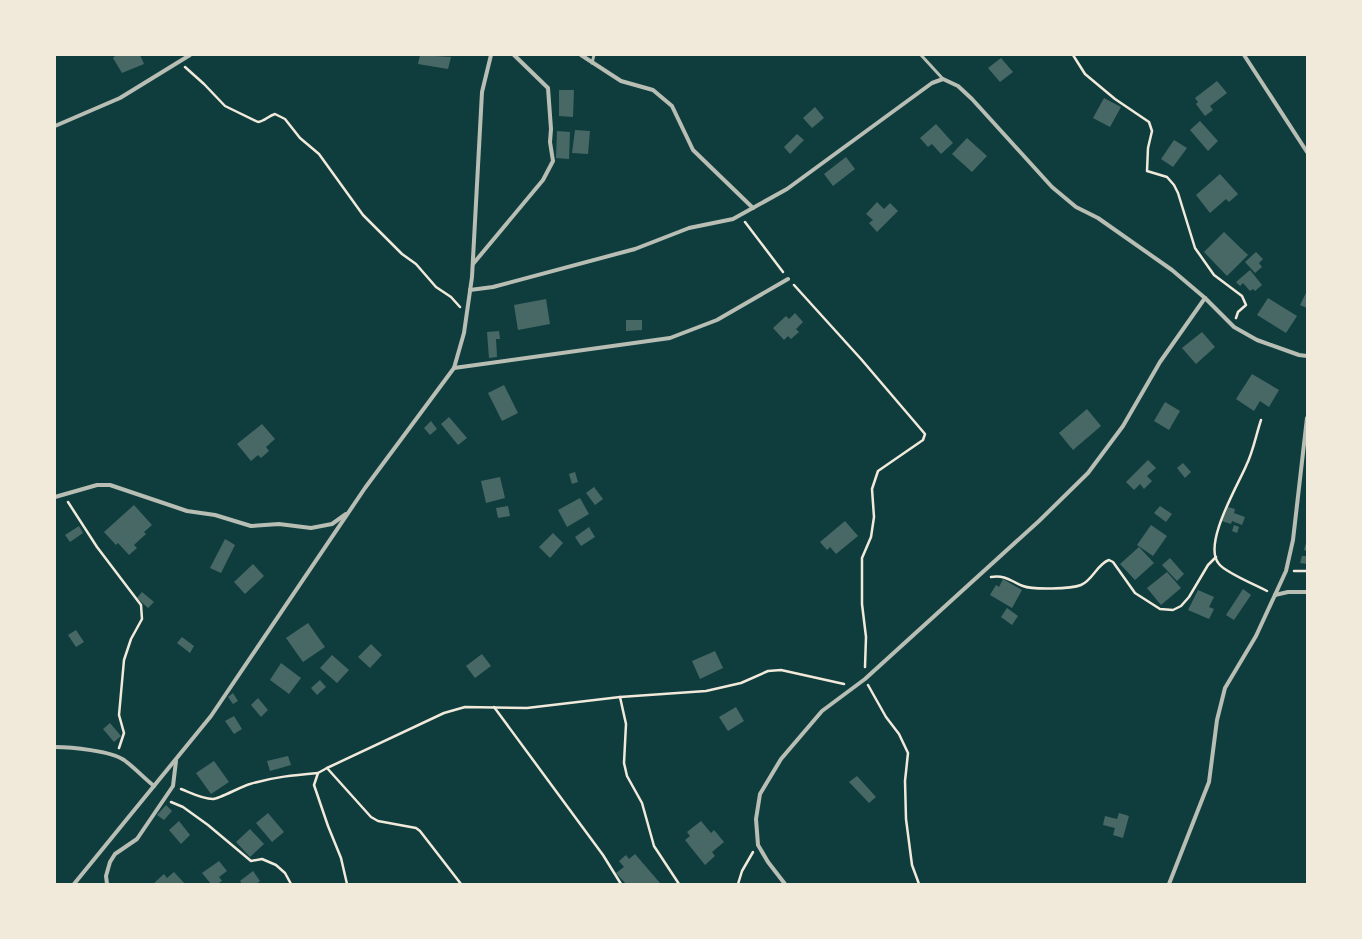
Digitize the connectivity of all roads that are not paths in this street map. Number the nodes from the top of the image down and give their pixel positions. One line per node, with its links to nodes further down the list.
1 (190, 55): 10 (street)
2 (491, 55): 13 (street)
3 (514, 55): 13 (street)
4 (581, 55): 8 (street)
5 (594, 55): 8 (lane)
6 (921, 55): 9 (lane)
7 (1244, 55): 11 (street)
8 (592, 63): 12 (street)
9 (943, 79): 12 (street); 16 (street)
10 (55, 126)
11 (1307, 152)
12 (752, 208): 15 (street)
13 (473, 264): 15 (street)
14 (788, 279): 18 (street)
15 (470, 290): 18 (street)
16 (1205, 298): 17 (street); 29 (street)
17 (1307, 356)
18 (454, 368): 21 (street)
19 (1307, 418): 23 (street)
20 (55, 498): 21 (street)
21 (350, 511): 25 (street)
22 (1307, 592): 23 (street)
23 (1275, 594): 30 (street)
24 (55, 747): 26 (street)
25 (176, 760): 26 (street); 28 (street)
26 (154, 786): 27 (street)
27 (74, 884)
28 (107, 884)
29 (785, 884)
30 (1169, 884)

